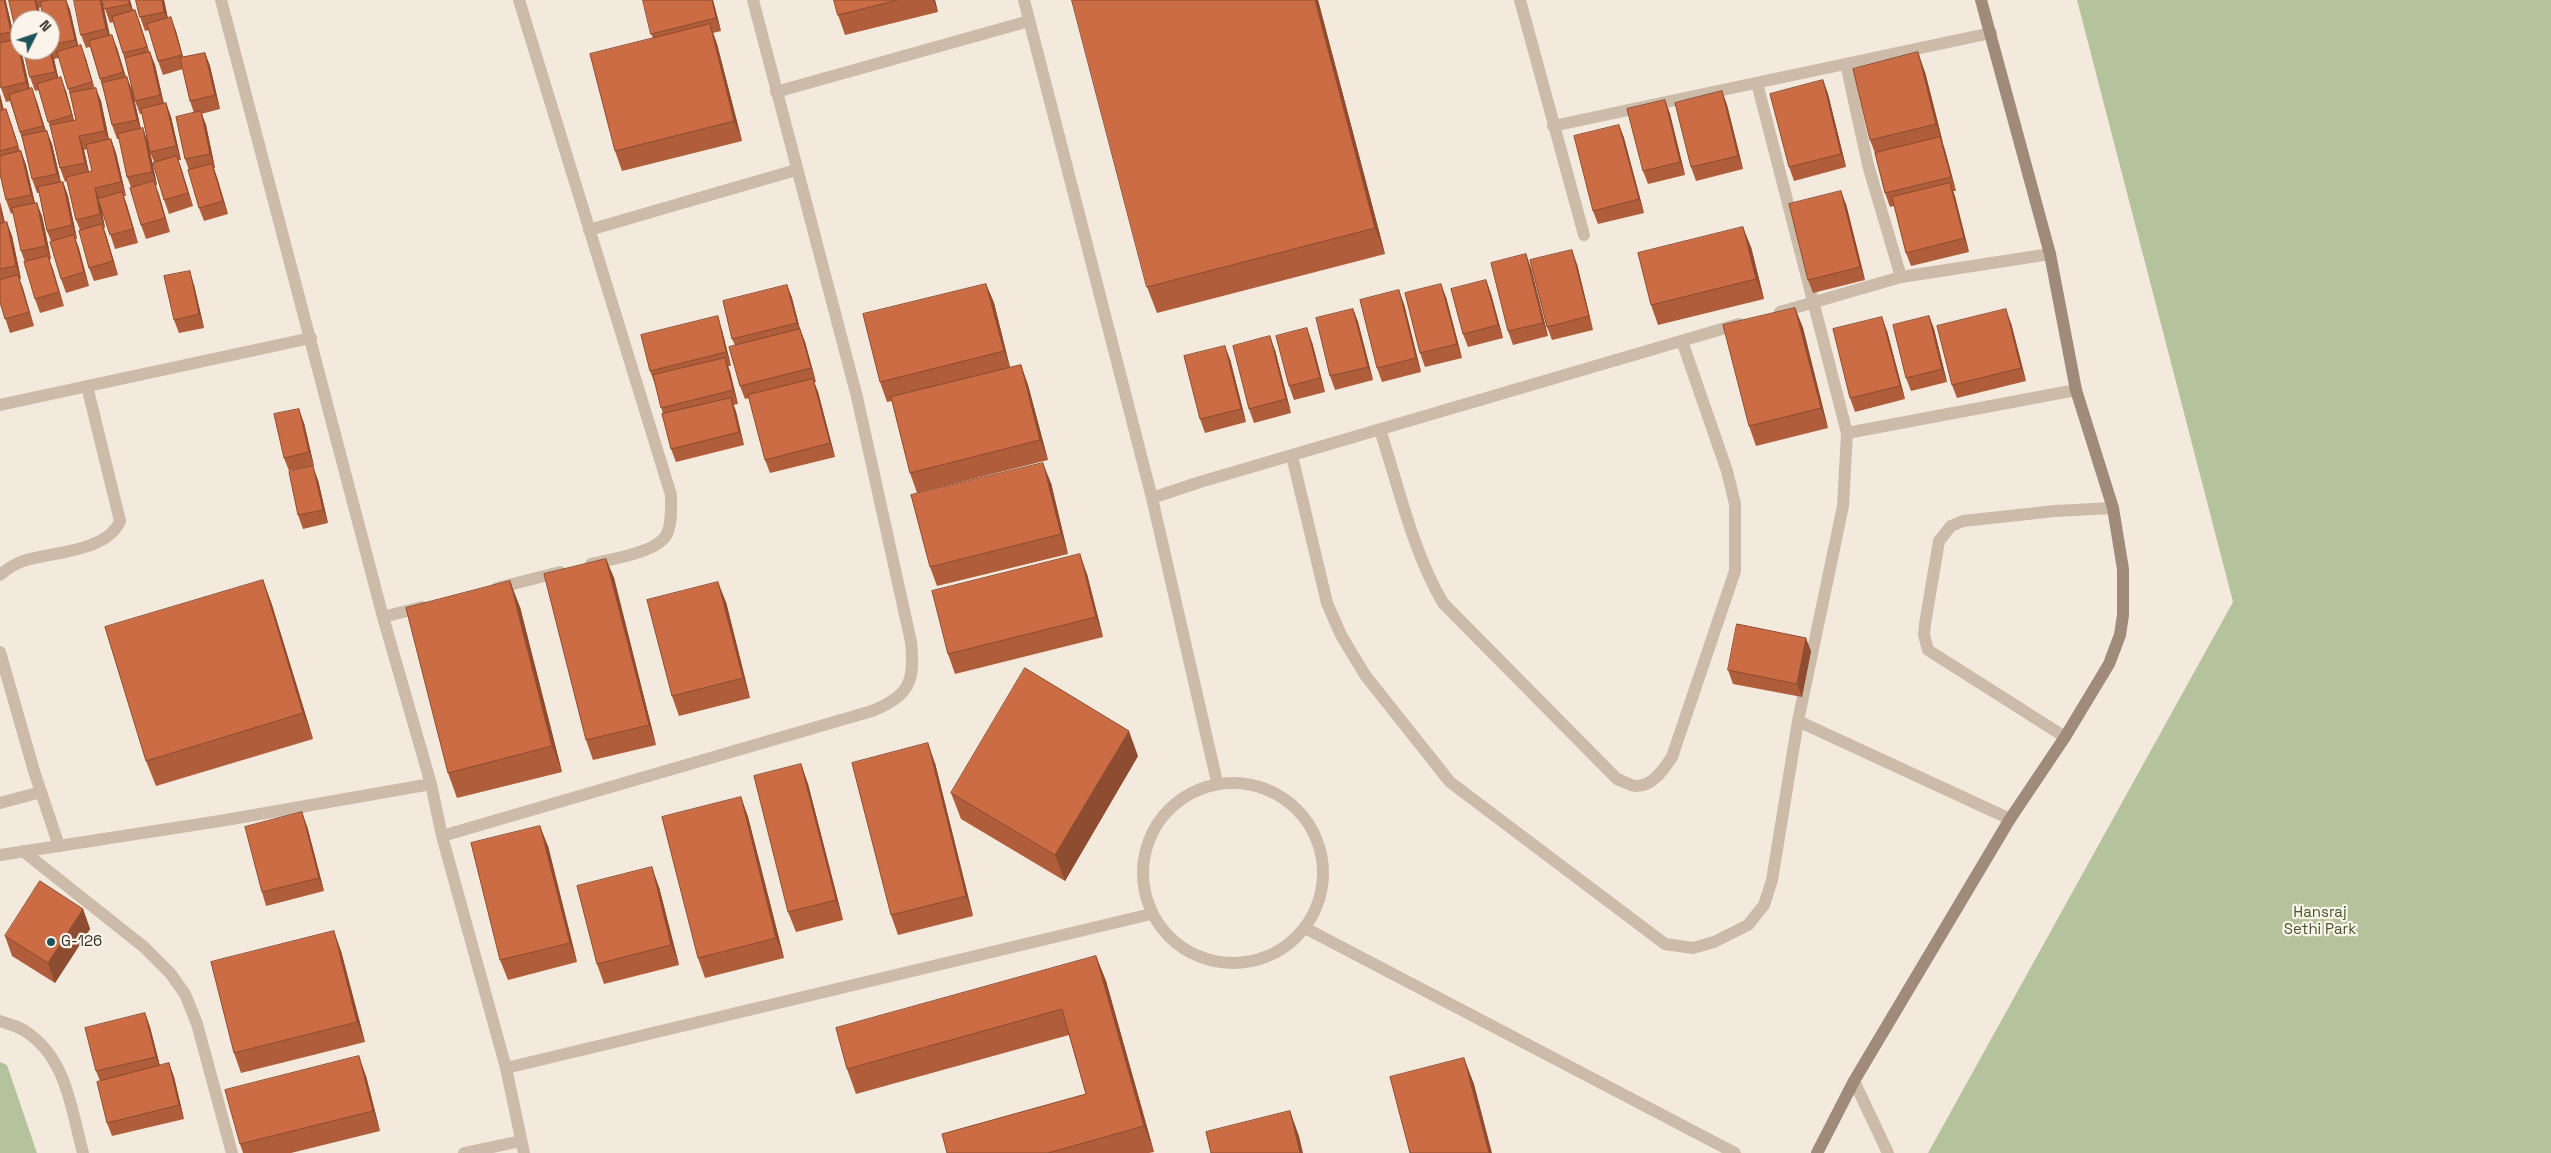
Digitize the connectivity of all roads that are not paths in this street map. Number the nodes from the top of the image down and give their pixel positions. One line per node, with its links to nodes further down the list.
1 (221, 0): 19 (street)
2 (519, 0): 14 (street)
3 (752, 0): 11 (street)
4 (1024, 0): 7 (street)
5 (1520, 0): 12 (street)
6 (1981, 0): 8 (street)
7 (1029, 21): 11 (street); 27 (street)
8 (1991, 33): 9 (street); 16 (street)
9 (1846, 64): 10 (street); 17 (street)
10 (1758, 82): 12 (street); 18 (street)
11 (776, 92): 13 (street)
12 (1553, 126): 15 (street)
13 (796, 170): 14 (street); 41 (street)
14 (589, 230): 30 (street)
15 (1584, 235)
16 (2050, 254): 17 (street); 22 (street)
17 (1900, 277): 18 (street)
18 (1813, 303): 20 (street); 25 (street)
19 (311, 338): 21 (street); 32 (street)
20 (1682, 341): 24 (street); 24 (street)
21 (87, 386): 23 (street); 29 (street)
22 (2076, 390): 25 (street); 28 (street)
23 (0, 405)
24 (1380, 430): 26 (street)
25 (1847, 433): 34 (street)
26 (1292, 456): 27 (street); 34 (street)
27 (1152, 498): 36 (street)
28 (2113, 508): 35 (street); 35 (street)
29 (0, 575)
30 (486, 590)
31 (439, 602): 32 (street)
32 (383, 617): 37 (street)
33 (0, 652): 38 (street)
34 (1798, 721): 40 (street)
35 (2065, 737): 40 (street)
36 (1217, 782): 45 (street); 46 (street)
37 (431, 784): 41 (street); 42 (street)
38 (41, 792): 39 (street); 42 (street)
39 (0, 803)
40 (2010, 820): 49 (street)
41 (442, 836): 48 (street)
42 (59, 846): 43 (street)
43 (23, 851): 44 (street); 52 (street)
44 (0, 855)
45 (1151, 914): 46 (street); 48 (street)
46 (1305, 928): 54 (street)
47 (0, 1021): 51 (street)
48 (506, 1068): 50 (street)
49 (1854, 1081): 55 (street); 56 (street)
50 (522, 1147): 53 (street)
51 (83, 1153)
52 (232, 1153)
53 (464, 1153)
54 (1734, 1153)
55 (1818, 1153)
56 (1888, 1153)

